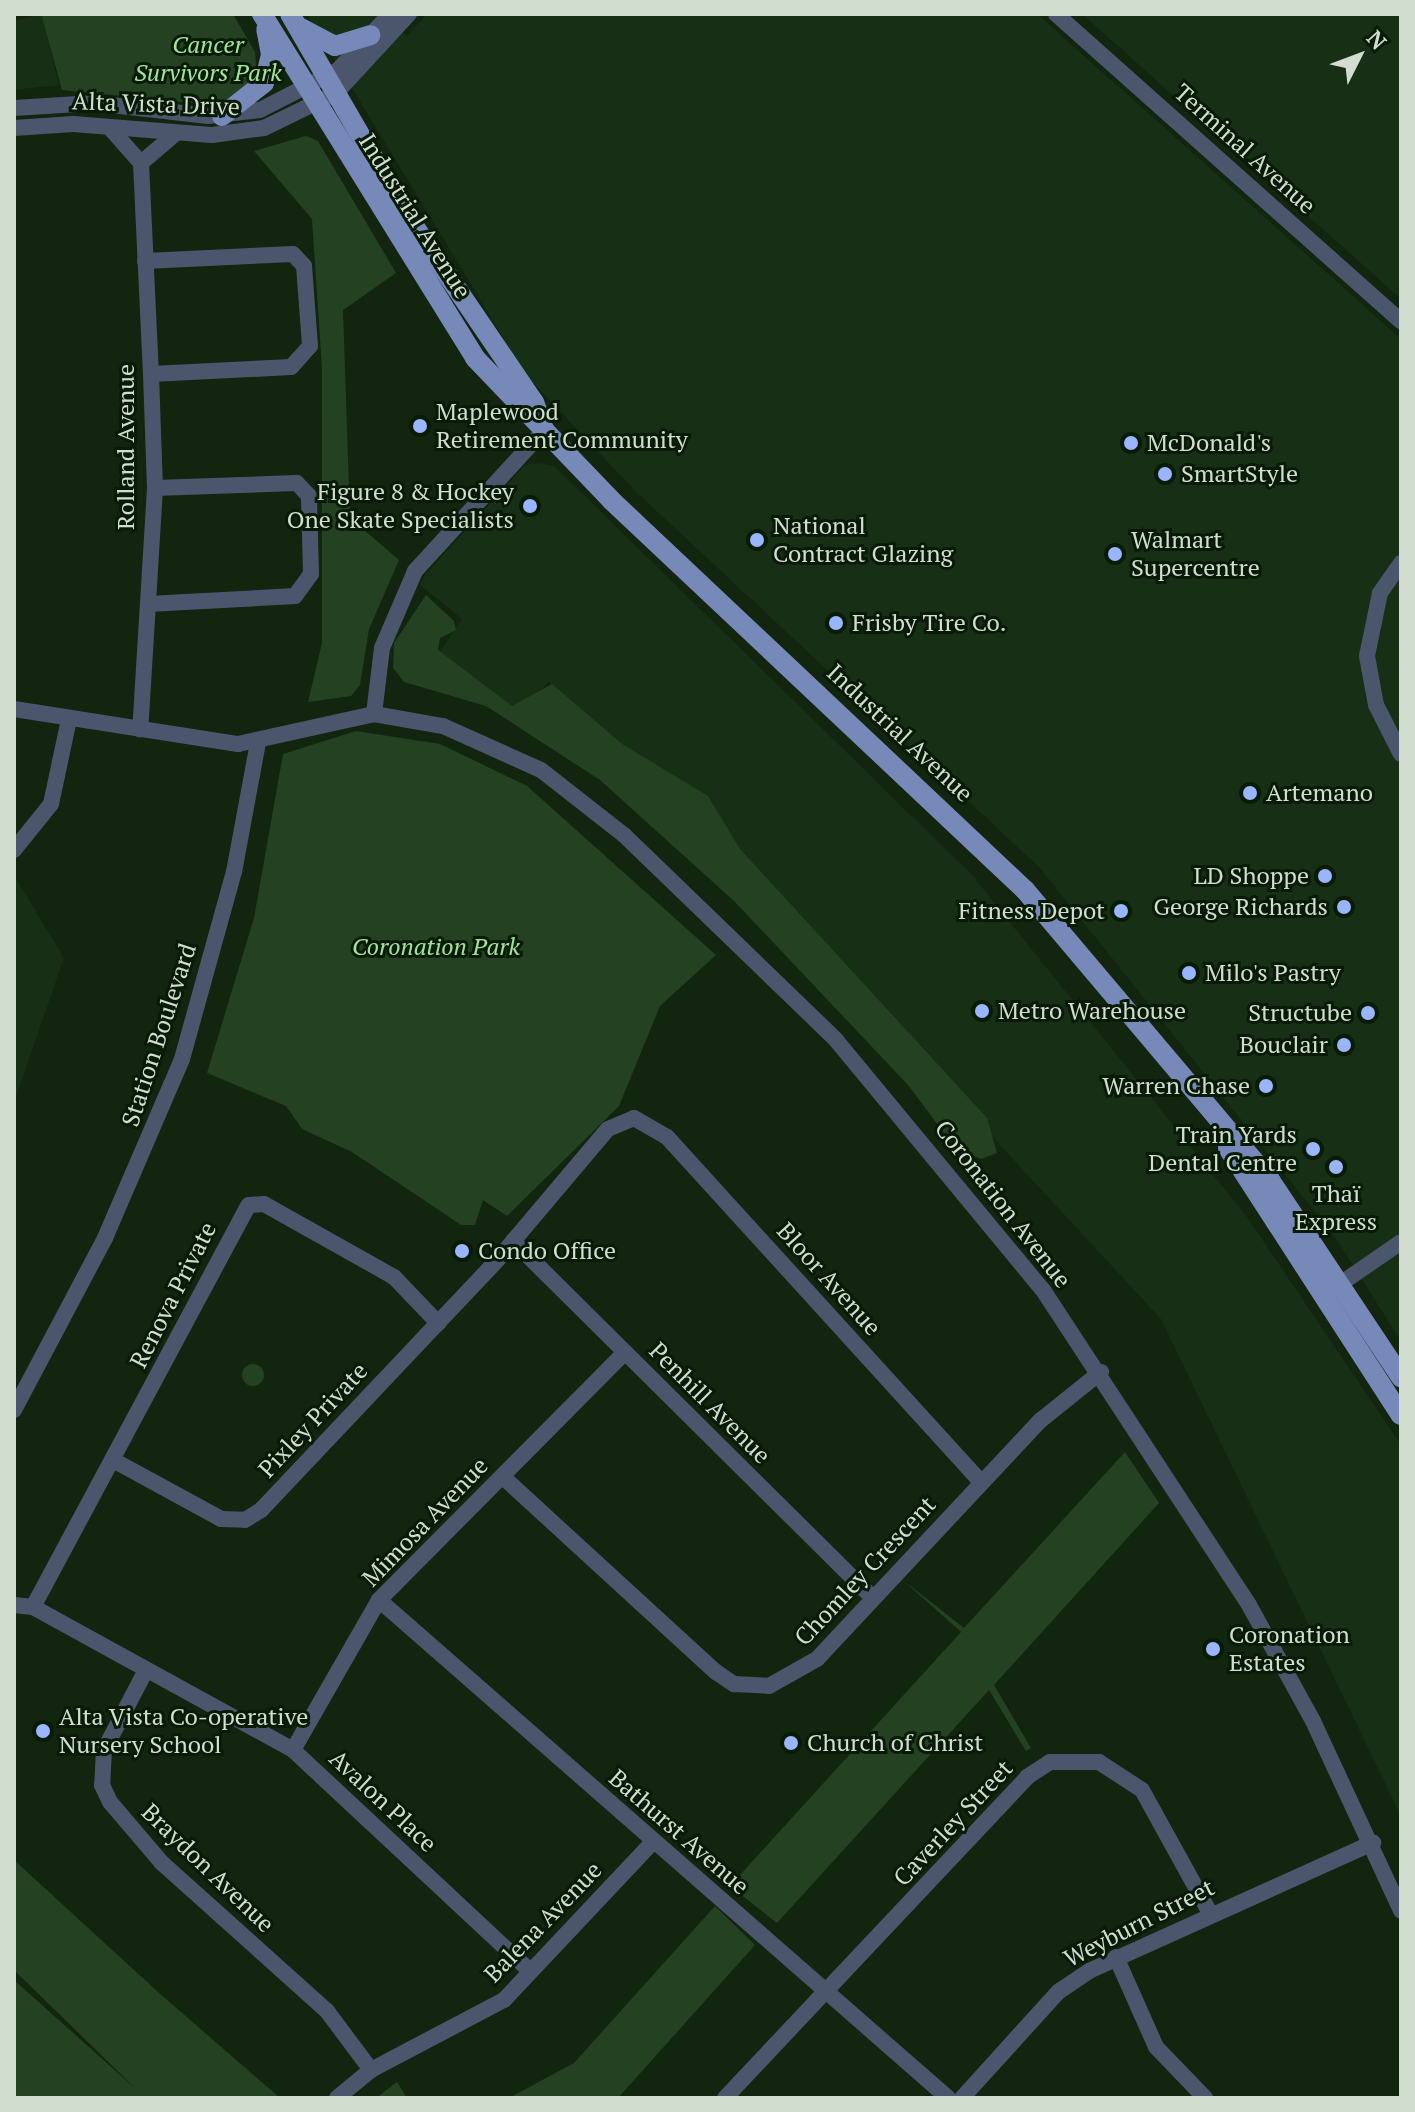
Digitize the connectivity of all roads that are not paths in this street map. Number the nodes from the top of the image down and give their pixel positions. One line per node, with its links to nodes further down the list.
1 (261, 14): 8 (main road, Industrial Avenue); 10 (main road)
2 (390, 14): 6 (street)
3 (409, 14): 7 (street)
4 (1056, 14): 16 (street, Terminal Avenue)
5 (294, 20): 6 (main road); 7 (main road, Industrial Avenue)
6 (370, 35): 7 (street)
7 (332, 86): 8 (street, Alta Vista Drive); 18 (main road, Industrial Avenue)
8 (311, 98): 10 (street, Alta Vista Drive); 13 (street, Alta Vista Drive); 18 (main road, Industrial Avenue)
9 (14, 108): 10 (street, Alta Vista Drive)
10 (222, 116)
11 (14, 128): 12 (street, Alta Vista Drive)
12 (110, 128): 13 (street, Alta Vista Drive); 14 (street)
13 (176, 133): 14 (street)
14 (141, 163): 15 (street, Rolland Avenue)
15 (145, 261): 17 (street, Rolland Avenue); 17 (street)
16 (1401, 321)
17 (151, 374): 19 (street, Rolland Avenue)
18 (544, 430): 23 (street); 29 (main road, Industrial Avenue)
19 (155, 488): 21 (street, Rolland Avenue); 21 (street)
20 (1401, 563): 27 (street)
21 (148, 604): 25 (street, Rolland Avenue)
22 (14, 709): 24 (street)
23 (374, 714): 26 (street); 37 (street, Coronation Avenue)
24 (69, 719): 25 (street); 28 (street)
25 (140, 730): 26 (street)
26 (258, 743): 39 (street, Station Boulevard)
27 (1401, 754)
28 (14, 850)
29 (1196, 1097): 33 (main road, Industrial Avenue); 34 (main road, Industrial Avenue)
30 (634, 1118): 31 (street, Pixley Private); 43 (street, Bloor Avenue)
31 (513, 1241): 35 (street, Pixley Private); 36 (street, Penhill Avenue)
32 (1401, 1242): 33 (street)
33 (1342, 1283): 34 (street); 38 (main road, Industrial Avenue)
34 (1323, 1295): 40 (main road, Industrial Avenue)
35 (438, 1323): 41 (street, Pixley Private); 41 (street, Renova Private)
36 (625, 1352): 42 (street, Mimosa Avenue); 44 (street, Penhill Avenue)
37 (1101, 1372): 43 (street, Chomley Crescent); 51 (street, Coronation Avenue)
38 (1401, 1377)
39 (14, 1410)
40 (1401, 1415)
41 (113, 1460): 47 (street, Renova Private)
42 (503, 1477): 44 (street, Chomley Crescent); 45 (street, Mimosa Avenue)
43 (981, 1482): 44 (street, Chomley Crescent)
44 (873, 1598)
45 (379, 1600): 49 (street, Mimosa Avenue); 50 (street, Bathurst Avenue)
46 (14, 1605): 47 (street, Avalon Place)
47 (33, 1607): 48 (street, Avalon Place)
48 (145, 1672): 49 (street, Avalon Place); 57 (street, Braydon Avenue)
49 (293, 1750): 55 (street, Avalon Place)
50 (653, 1842): 55 (street, Balena Avenue); 56 (street, Bathurst Avenue)
51 (1373, 1843): 52 (street, Coronation Avenue); 53 (street, Weyburn Street)
52 (1401, 1911)
53 (1210, 1913): 54 (street, Weyburn Street); 56 (street, Caverley Street)
54 (1116, 1957): 61 (street, Weyburn Street); 62 (street)
55 (530, 1971): 57 (street, Balena Avenue)
56 (824, 1989): 59 (street, Caverley Street); 60 (street, Bathurst Avenue)
57 (371, 2070): 58 (street, Balena Avenue)
58 (337, 2098)
59 (725, 2098)
60 (948, 2098)
61 (962, 2098)
62 (1205, 2098)

